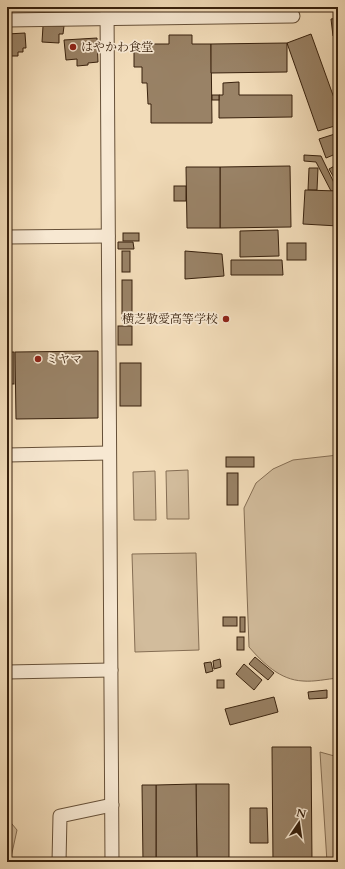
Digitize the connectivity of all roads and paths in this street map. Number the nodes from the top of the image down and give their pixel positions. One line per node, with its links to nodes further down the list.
1 (110, 13): 2 (street); 3 (street); 4 (street)
2 (293, 16)
3 (7, 20)
4 (108, 236): 5 (street); 6 (street)
5 (7, 237)
6 (110, 453): 7 (street); 8 (street)
7 (7, 455)
8 (111, 670): 9 (street); 10 (street)
9 (7, 672)
10 (112, 805): 11 (street); 12 (street)
11 (60, 862)
12 (112, 862)

